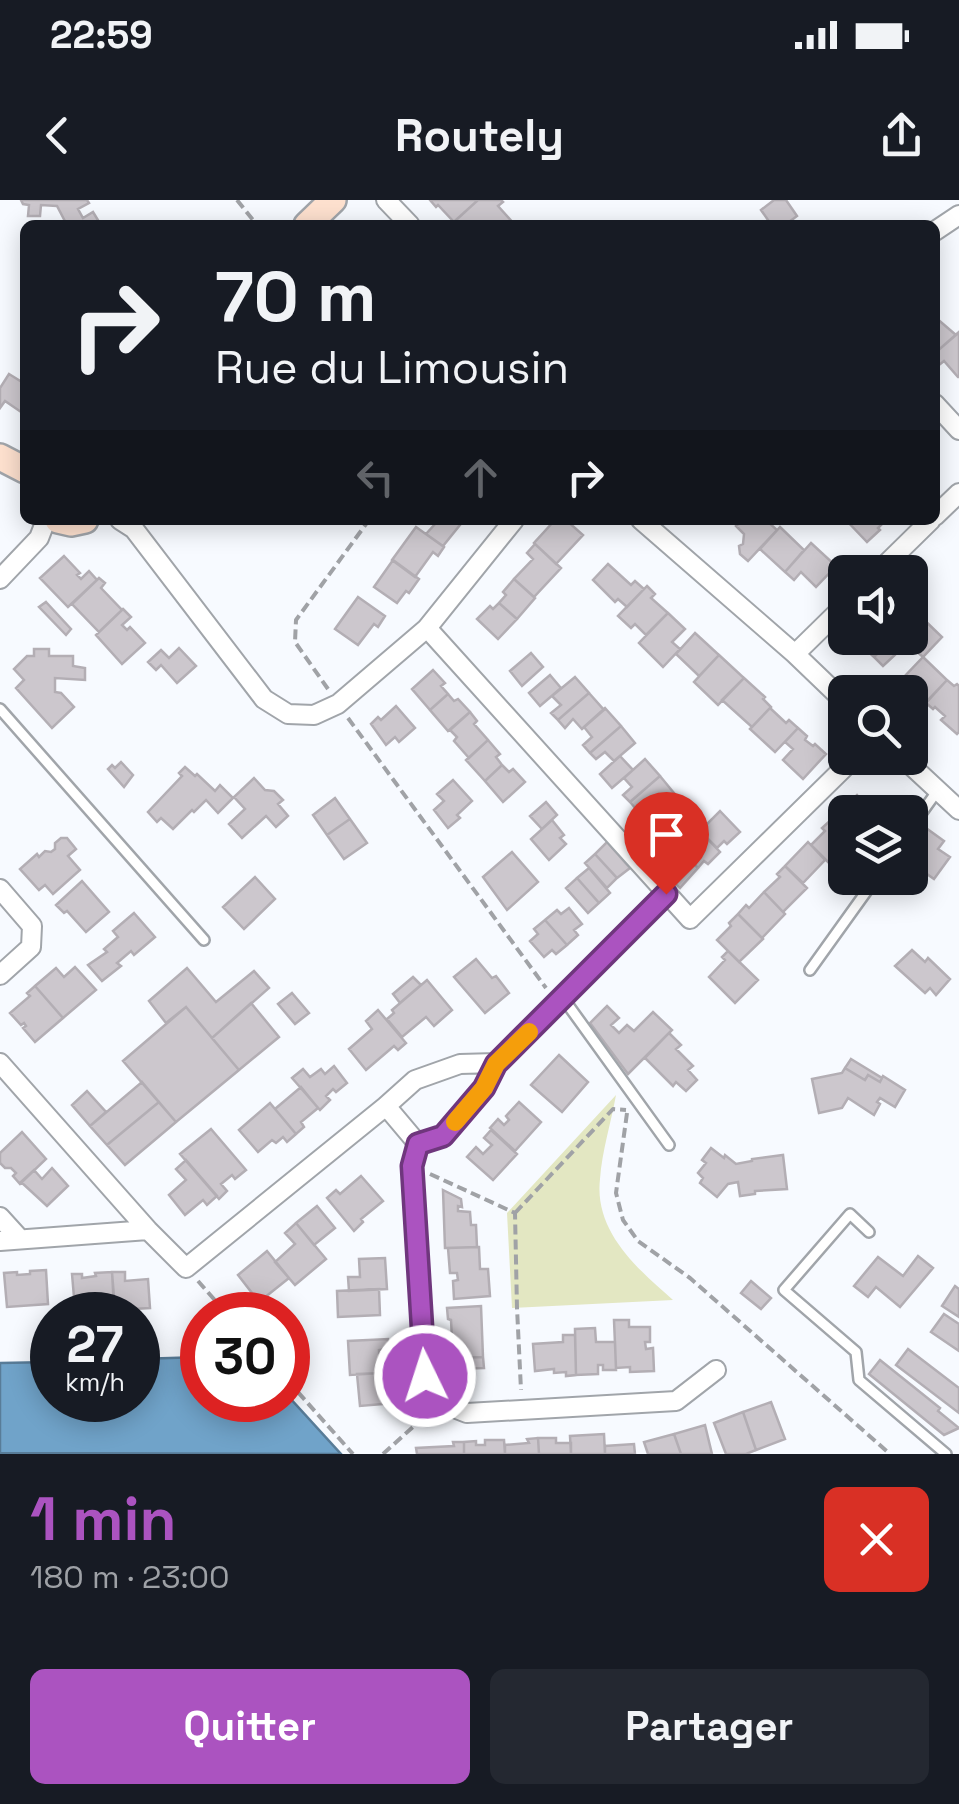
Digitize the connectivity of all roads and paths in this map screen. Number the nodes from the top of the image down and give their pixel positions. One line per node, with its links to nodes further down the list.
1 (237, 200): 4 (path)
2 (332, 200): 5 (street)
3 (386, 200): 6 (street)
4 (253, 220)
5 (312, 220)
6 (405, 220)
7 (940, 409): 8 (street)
8 (959, 430)
9 (959, 493): 10 (street)
10 (940, 511)
11 (44, 525): 17 (street)
12 (127, 525): 19 (street)
13 (510, 525): 19 (street)
14 (646, 525): 20 (street)
15 (926, 525): 16 (street)
16 (895, 555)
17 (0, 578)
18 (828, 621): 20 (street)
19 (427, 628): 29 (street)
20 (795, 654): 21 (street)
21 (828, 686)
22 (0, 709): 31 (lane)
23 (837, 775): 29 (street)
24 (922, 775): 25 (street)
25 (938, 790): 26 (lane); 27 (street)
26 (928, 804)
27 (959, 810)
28 (0, 889): 33 (street)
29 (666, 894): 34 (street)
30 (864, 895): 32 (lane)
31 (204, 940)
32 (810, 970)
33 (0, 975)
34 (563, 998): 36 (street); 40 (lane)
35 (0, 1063): 44 (street)
36 (496, 1064): 37 (street); 39 (street)
37 (386, 1106): 39 (street); 48 (street)
38 (627, 1110): 42 (path)
39 (418, 1144): 41 (street)
40 (669, 1145)
41 (412, 1166): 42 (path); 51 (street)
42 (516, 1214): 53 (path)
43 (0, 1217): 46 (street)
44 (148, 1230): 46 (street); 48 (street)
45 (869, 1232): 56 (lane)
46 (20, 1239): 47 (street)
47 (0, 1240)
48 (186, 1268): 49 (path)
49 (207, 1292)
50 (716, 1370): 53 (street)
51 (439, 1402): 53 (street); 55 (path)
52 (310, 1406): 54 (path)
53 (522, 1410)
54 (353, 1454)
55 (382, 1454)
56 (946, 1454)

